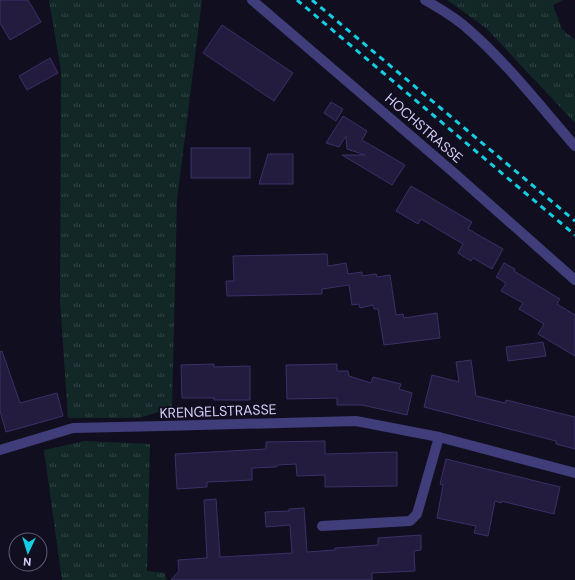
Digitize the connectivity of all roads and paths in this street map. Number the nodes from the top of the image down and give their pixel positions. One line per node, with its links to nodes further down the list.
1 (252, 0): 4 (street, HOCHSTRASSE)
2 (425, 0): 3 (street)
3 (575, 146)
4 (575, 280)
5 (439, 437): 6 (street, KRENGELSTRASSE); 7 (street, KRENGELSTRASSE); 8 (street)
6 (0, 450)
7 (575, 473)
8 (322, 526)

